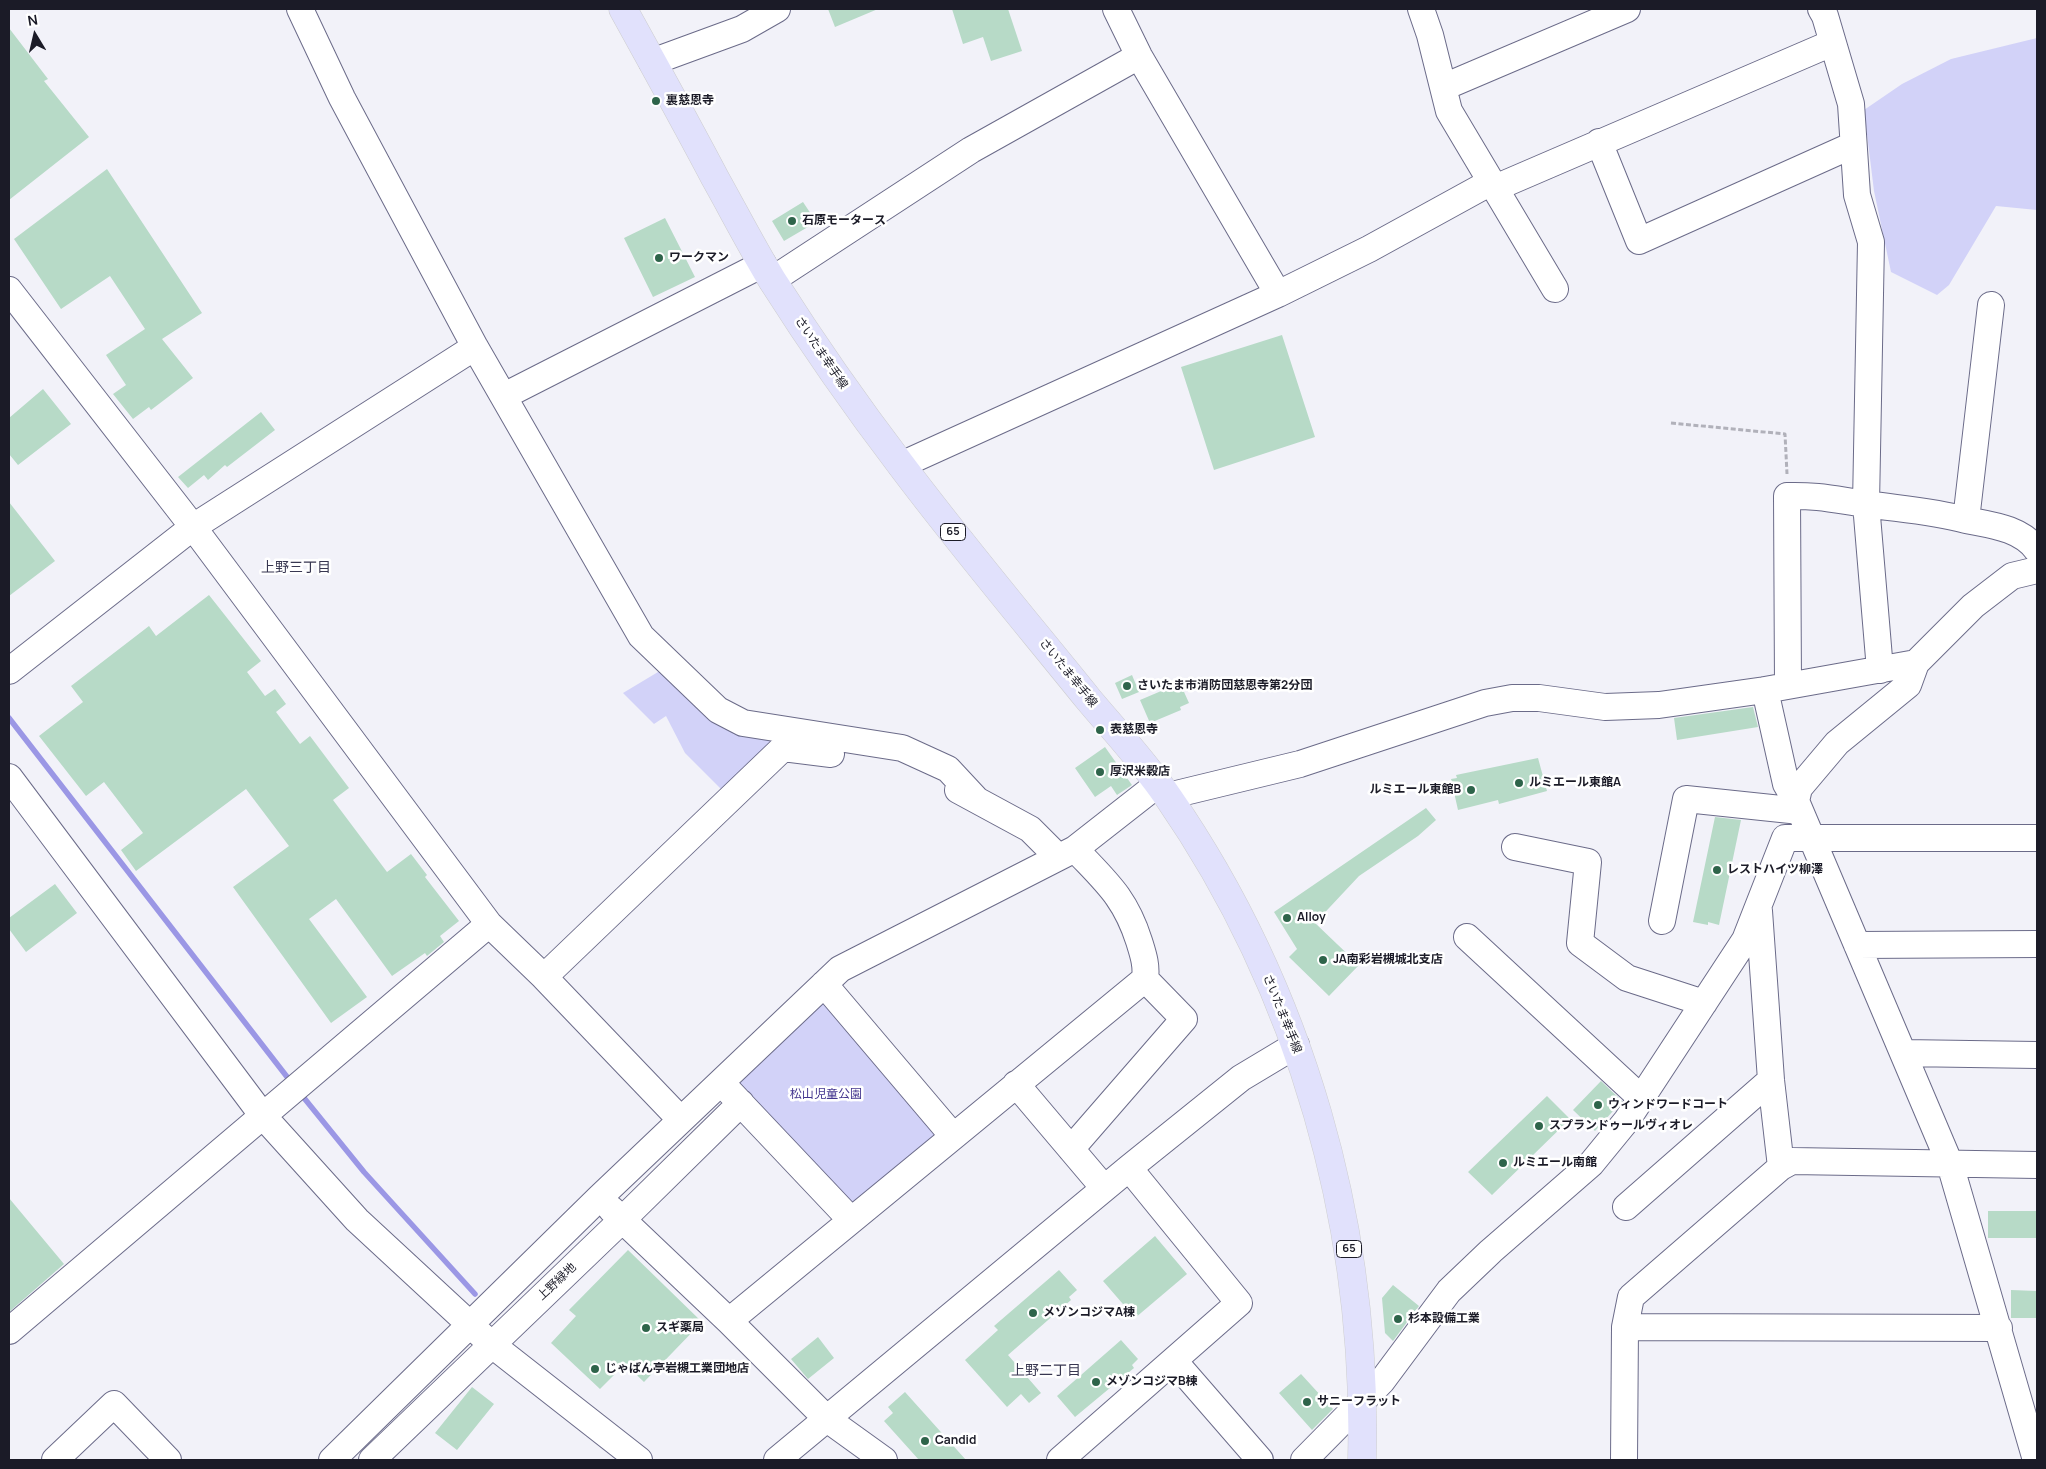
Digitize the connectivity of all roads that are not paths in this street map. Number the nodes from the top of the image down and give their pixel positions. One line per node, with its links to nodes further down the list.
1 (300, 9): 20 (street)
2 (623, 9): 10 (main road, さいたま幸手線 / 65)
3 (777, 9): 10 (street)
4 (1116, 9): 9 (street)
5 (1421, 9): 11 (street)
6 (1627, 9): 11 (street)
7 (1820, 9): 8 (street)
8 (1832, 43): 12 (street); 13 (street)
9 (1139, 56): 15 (street); 18 (street)
10 (652, 62): 15 (main road, さいたま幸手線 / 65)
11 (1444, 88): 14 (street)
12 (1599, 142): 13 (street); 14 (street)
13 (1854, 145): 23 (street)
14 (1493, 185): 16 (street); 18 (street)
15 (767, 272): 21 (street); 22 (main road, さいたま幸手線 / 65)
16 (1555, 289)
17 (9, 290): 25 (street)
18 (1278, 294): 22 (street)
19 (1991, 305): 24 (street)
20 (475, 347): 21 (street); 25 (street)
21 (504, 396): 34 (street)
22 (901, 465): 33 (main road, さいたま幸手線 / 65)
23 (1866, 504): 24 (street); 29 (street); 31 (street)
24 (1966, 520): 26 (street)
25 (193, 527): 30 (street); 42 (street)
26 (2037, 550)
27 (2037, 570): 28 (street)
28 (1916, 663): 29 (street); 35 (street)
29 (1880, 670): 31 (street)
30 (9, 671)
31 (1776, 688): 33 (street); 35 (street)
32 (9, 777): 58 (street)
33 (1163, 790): 39 (street); 50 (main road, さいたま幸手線 / 65)
34 (975, 798): 39 (street); 46 (street)
35 (1798, 806): 36 (street); 41 (street)
36 (1811, 837): 37 (street); 40 (street); 45 (street)
37 (2037, 838)
38 (1515, 847): 49 (street)
39 (1067, 853): 47 (street); 48 (street)
40 (1758, 909): 49 (street); 53 (street)
41 (1662, 921)
42 (489, 924): 46 (street); 58 (street)
43 (1467, 937): 56 (street)
44 (2037, 944): 45 (street)
45 (1857, 945): 51 (street)
46 (544, 977): 59 (street)
47 (1145, 978): 55 (street); 61 (street)
48 (824, 984): 54 (street); 60 (street)
49 (1704, 1003): 56 (street)
50 (1296, 1045): 65 (street); 78 (main road, さいたま幸手線 / 65)
51 (1903, 1053): 52 (street); 62 (street)
52 (2037, 1055)
53 (1771, 1080): 64 (street); 68 (street)
54 (720, 1082): 57 (street); 59 (street)
55 (1016, 1084): 60 (street); 61 (street)
56 (1641, 1098): 78 (street)
57 (741, 1103): 69 (street, 上野緑地); 70 (street)
58 (263, 1116): 72 (street); 75 (street)
59 (681, 1120): 67 (street)
60 (953, 1136): 70 (street)
61 (1071, 1149): 66 (street)
62 (1950, 1164): 63 (street); 64 (street); 74 (street)
63 (2037, 1164)
64 (1781, 1167): 73 (street)
65 (1129, 1168): 66 (street); 77 (street)
66 (1104, 1188): 79 (street)
67 (599, 1198): 69 (street); 72 (street)
68 (1626, 1207)
69 (622, 1220): 71 (street); 76 (street, 上野緑地)
70 (851, 1220): 71 (street)
71 (728, 1321): 79 (street)
72 (469, 1325): 76 (street); 80 (street)
73 (1625, 1327): 74 (street); 92 (street)
74 (1999, 1328): 93 (street)
75 (9, 1331)
76 (492, 1344): 84 (street, 上野緑地); 85 (street)
77 (1174, 1361): 88 (street); 89 (street)
78 (1363, 1398): 90 (street); 91 (main road, さいたま幸手線 / 65)
79 (827, 1419): 86 (street); 87 (street)
80 (353, 1440): 83 (street); 84 (street)
81 (55, 1460): 82 (street)
82 (168, 1460)
83 (332, 1460)
84 (374, 1460)
85 (639, 1460)
86 (777, 1460)
87 (884, 1460)
88 (1060, 1460)
89 (1260, 1460)
90 (1304, 1460)
91 (1362, 1460)
92 (1624, 1460)
93 (2036, 1460)

